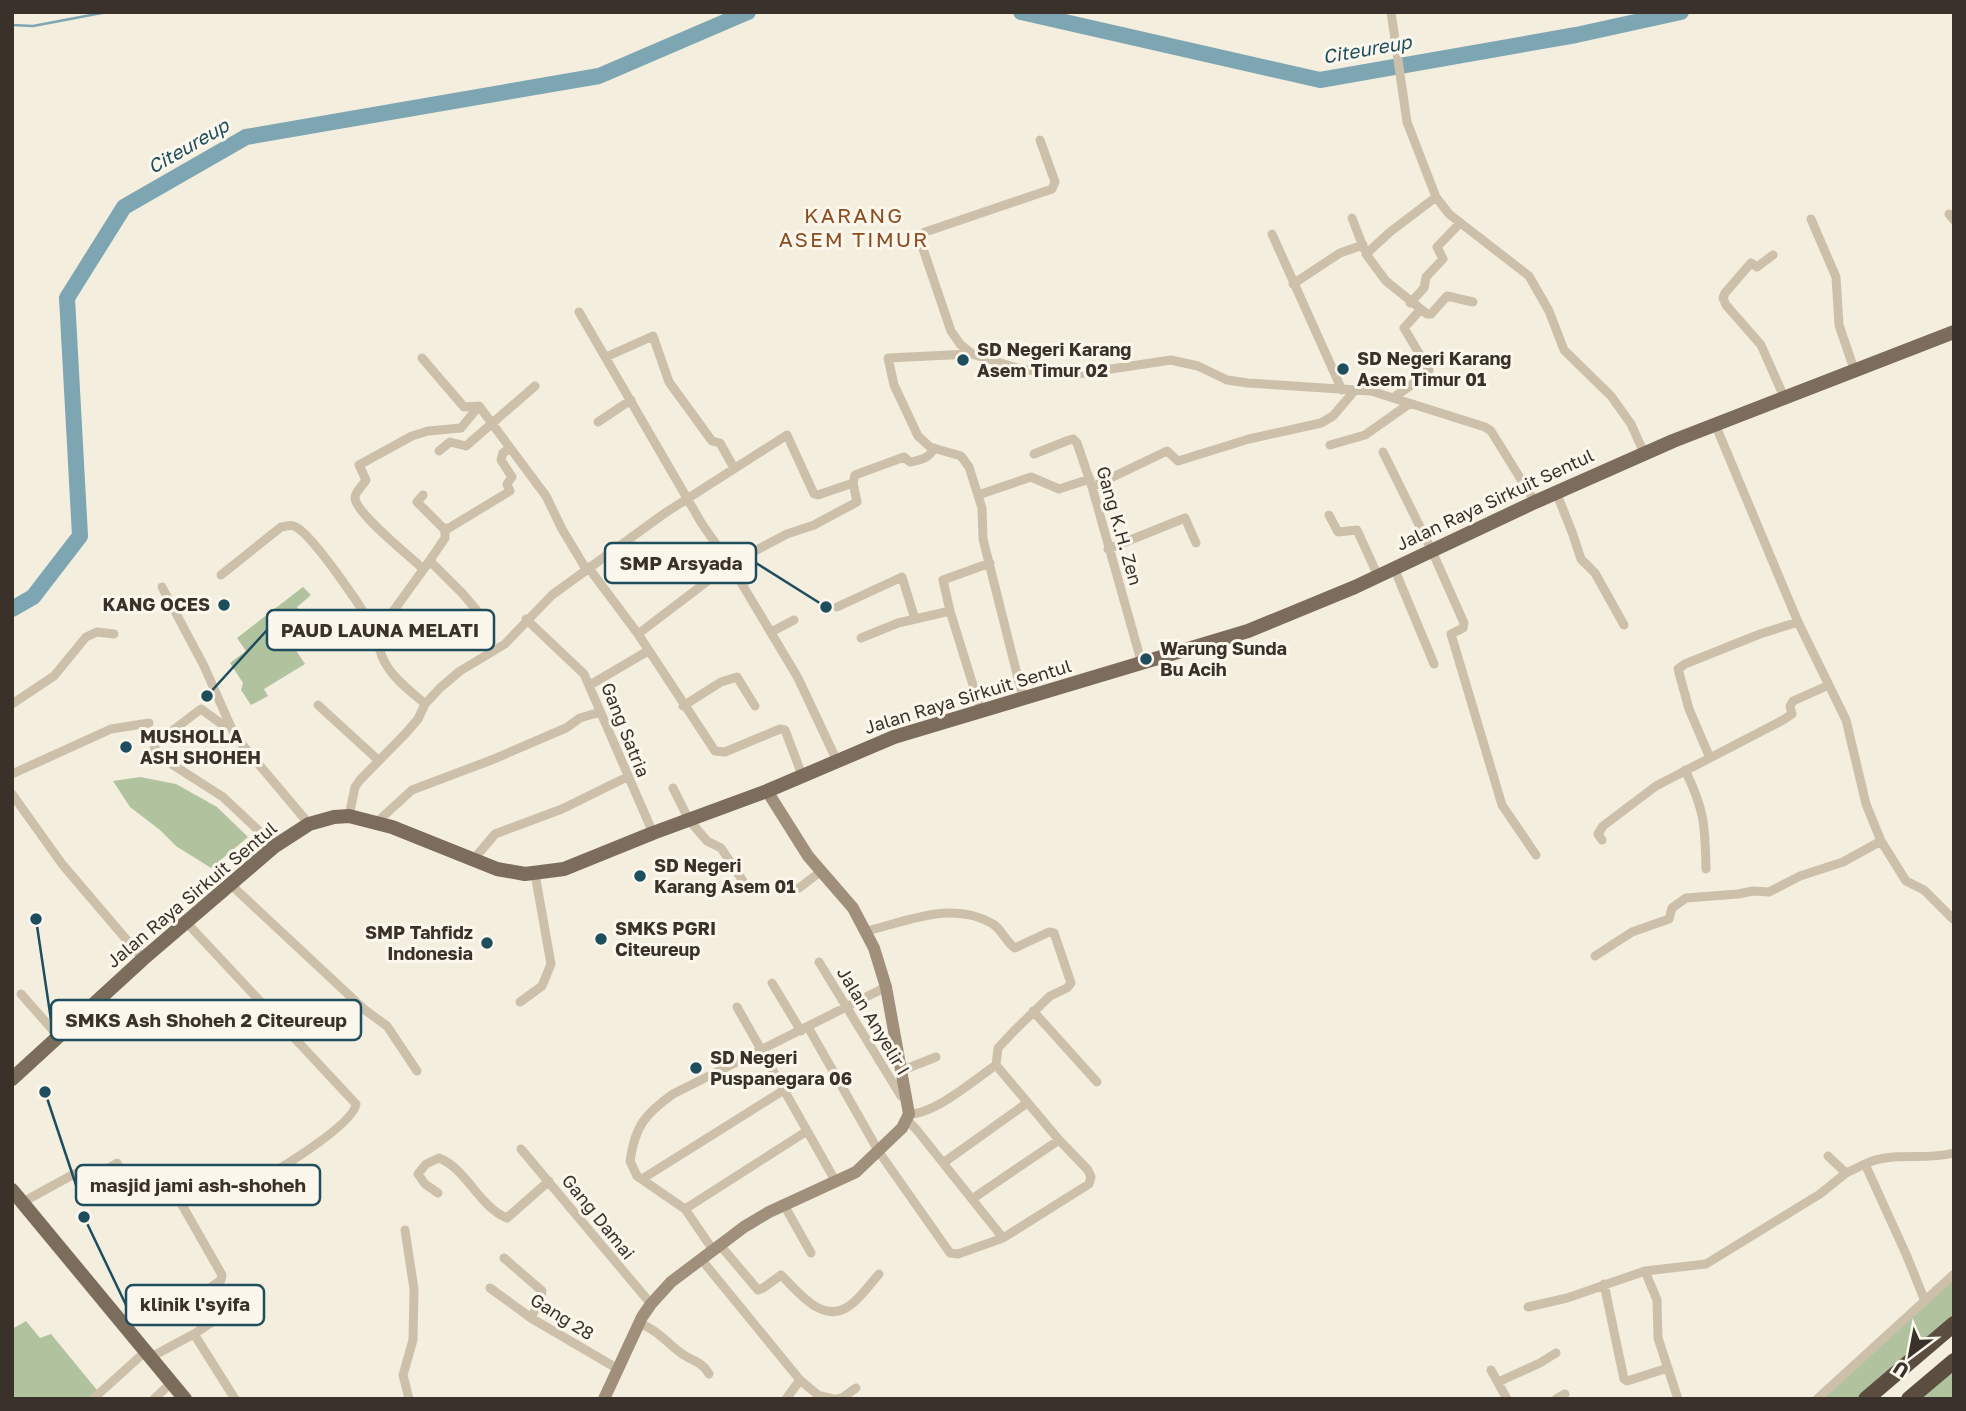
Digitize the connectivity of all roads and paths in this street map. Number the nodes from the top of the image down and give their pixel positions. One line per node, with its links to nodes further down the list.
1 (1391, 12): 3 (street)
2 (1040, 140): 16 (street)
3 (1436, 197): 6 (street); 8 (street)
4 (1352, 218): 8 (street)
5 (1811, 219): 19 (street)
6 (1460, 223): 12 (street); 36 (street)
7 (1272, 234): 10 (street)
8 (1364, 250): 10 (street); 12 (street)
9 (1773, 256): 23 (street)
10 (1293, 284): 21 (street)
11 (1473, 302): 13 (street)
12 (1410, 303): 13 (street)
13 (1420, 310): 24 (street)
14 (579, 312): 17 (street)
15 (1954, 332): 19 (main road, Jalan Raya Sirkuit Sentul)
16 (972, 354): 21 (street); 33 (street)
17 (606, 357): 25 (street); 38 (street)
18 (422, 358): 27 (street)
19 (1854, 369): 23 (main road, Jalan Raya Sirkuit Sentul)
20 (535, 386): 28 (street)
21 (1342, 390): 22 (street)
22 (1355, 390): 24 (street); 40 (street)
23 (1784, 397): 30 (main road, Jalan Raya Sirkuit Sentul)
24 (1393, 398): 26 (street)
25 (631, 400): 29 (street); 44 (street)
26 (1409, 404): 31 (street); 45 (street)
27 (479, 407): 28 (street); 53 (street)
28 (492, 422): 32 (street); 34 (street)
29 (598, 422)
30 (1715, 424): 36 (main road, Jalan Raya Sirkuit Sentul); 64 (street)
31 (1330, 445)
32 (510, 447): 47 (street); 54 (street)
33 (934, 448): 39 (street); 43 (street)
34 (439, 451)
35 (1383, 452): 50 (street)
36 (1644, 453): 41 (main road, Jalan Raya Sirkuit Sentul)
37 (1034, 454): 40 (street, Gang K.H. Zen)
38 (734, 468): 39 (street); 44 (street)
39 (853, 483): 52 (street)
40 (1091, 483): 43 (street); 49 (street, Gang K.H. Zen)
41 (1556, 492): 45 (main road, Jalan Raya Sirkuit Sentul); 66 (street)
42 (423, 495): 47 (street)
43 (978, 495): 51 (street)
44 (688, 499): 52 (street); 54 (street)
45 (1535, 502): 50 (main road, Jalan Raya Sirkuit Sentul)
46 (1329, 515): 57 (street)
47 (445, 529): 53 (street)
48 (1196, 543): 49 (street)
49 (1108, 549): 73 (street, Gang K.H. Zen)
50 (1432, 551): 55 (main road, Jalan Raya Sirkuit Sentul); 105 (street)
51 (990, 563): 60 (street); 77 (street)
52 (730, 564): 67 (street); 70 (street)
53 (426, 566): 65 (street); 69 (street)
54 (587, 568): 61 (street); 70 (street)
55 (1394, 568): 57 (main road, Jalan Raya Sirkuit Sentul); 74 (street)
56 (221, 575): 69 (street)
57 (1378, 576): 73 (main road, Jalan Raya Sirkuit Sentul)
58 (162, 587): 85 (street)
59 (837, 607): 62 (street)
60 (950, 611): 62 (street); 83 (street)
61 (526, 619): 75 (street, Gang Satria); 79 (street)
62 (915, 619): 71 (street)
63 (794, 620): 67 (street)
64 (1798, 622): 76 (street); 87 (street)
65 (489, 625)
66 (1624, 625)
67 (771, 632): 89 (street)
68 (114, 634): 78 (street)
69 (376, 635): 79 (street)
70 (638, 635): 72 (street)
71 (861, 638)
72 (648, 651): 75 (street); 81 (street)
73 (1142, 664): 77 (main road, Jalan Raya Sirkuit Sentul)
74 (1434, 664)
75 (590, 685): 84 (street, Gang Satria)
76 (1829, 685): 87 (street); 103 (street)
77 (1023, 698): 83 (main road, Jalan Raya Sirkuit Sentul)
78 (12, 704)
79 (425, 704): 88 (street)
80 (318, 705): 88 (street)
81 (683, 706): 82 (street); 92 (street)
82 (755, 706)
83 (981, 711): 89 (main road, Jalan Raya Sirkuit Sentul)
84 (600, 712): 93 (street, Gang Satria); 99 (street)
85 (227, 720): 100 (street); 104 (street)
86 (149, 723): 91 (street)
87 (1710, 758): 90 (street)
88 (377, 759): 97 (street)
89 (837, 761): 92 (main road, Jalan Raya Sirkuit Sentul)
90 (1685, 770): 102 (street); 107 (street)
91 (12, 774)
92 (802, 775): 95 (main road, Jalan Raya Sirkuit Sentul)
93 (627, 777): 101 (street, Gang Satria); 106 (street)
94 (673, 788): 98 (street)
95 (767, 791): 98 (main road, Jalan Raya Sirkuit Sentul); 108 (street)
96 (12, 794): 117 (street)
97 (349, 816): 99 (main road, Jalan Raya Sirkuit Sentul); 100 (main road, Jalan Raya Sirkuit Sentul)
98 (689, 820): 101 (main road, Jalan Raya Sirkuit Sentul); 110 (street)
99 (376, 822): 106 (main road, Jalan Raya Sirkuit Sentul)
100 (309, 824): 104 (main road, Jalan Raya Sirkuit Sentul)
101 (653, 833): 109 (main road, Jalan Raya Sirkuit Sentul)
102 (1602, 840)
103 (1881, 841): 113 (street); 116 (street)
104 (275, 846): 111 (main road, Jalan Raya Sirkuit Sentul)
105 (1536, 855)
106 (473, 860): 109 (main road, Jalan Raya Sirkuit Sentul)
107 (1706, 869)
108 (820, 872): 112 (street); 115 (street)
109 (536, 874): 122 (street)
110 (743, 881)
111 (230, 884): 114 (main road, Jalan Raya Sirkuit Sentul); 132 (street)
112 (784, 891)
113 (1953, 919)
114 (186, 922): 117 (main road, Jalan Raya Sirkuit Sentul); 152 (street)
115 (867, 932): 120 (street); 125 (street)
116 (1595, 956)
117 (143, 959): 127 (main road, Jalan Raya Sirkuit Sentul)
118 (819, 962): 124 (street, Jalan Anyelir I)
119 (772, 983): 126 (street)
120 (886, 987): 124 (street); 131 (street)
121 (21, 994): 127 (street)
122 (520, 1002)
123 (737, 1007): 128 (street)
124 (846, 1008): 126 (street); 136 (street, Jalan Anyelir I)
125 (1032, 1011): 130 (street); 134 (street)
126 (804, 1029): 128 (street); 142 (street)
127 (58, 1036): 133 (main road, Jalan Raya Sirkuit Sentul)
128 (761, 1051): 135 (street); 148 (street)
129 (936, 1057): 131 (street)
130 (996, 1065): 137 (street); 138 (street)
131 (903, 1070): 138 (street)
132 (417, 1071)
133 (12, 1079)
134 (1097, 1082)
135 (784, 1090): 139 (street); 148 (street)
136 (901, 1096)
137 (1027, 1103): 140 (street); 145 (street)
138 (908, 1117): 142 (street); 145 (street)
139 (807, 1131): 150 (street); 157 (street)
140 (1059, 1140): 154 (street); 159 (street)
141 (521, 1149): 149 (street, Gang Damai)
142 (879, 1152): 150 (street); 159 (street)
143 (1954, 1153): 146 (street)
144 (1828, 1156): 147 (street)
145 (943, 1163): 154 (street)
146 (1865, 1164): 147 (street); 169 (street)
147 (1846, 1174): 164 (street)
148 (642, 1179): 157 (street)
149 (549, 1181): 153 (street); 170 (street, Gang Damai)
150 (836, 1182): 156 (street)
151 (12, 1190): 155 (main road)
152 (239, 1193)
153 (438, 1193)
154 (972, 1199): 159 (street)
155 (23, 1202): 175 (street); 177 (main road)
156 (784, 1205): 160 (street); 161 (street)
157 (685, 1209): 160 (street)
158 (405, 1230): 191 (street)
159 (1003, 1238)
160 (716, 1247): 163 (street); 165 (street)
161 (811, 1253)
162 (505, 1258): 172 (street)
163 (701, 1259): 170 (street); 183 (street)
164 (1644, 1271): 167 (street); 179 (street)
165 (879, 1274)
166 (1954, 1274): 169 (street)
167 (1604, 1284): 171 (street); 179 (street)
168 (490, 1288): 172 (street, Gang 28)
169 (1925, 1301): 197 (street)
170 (651, 1304): 173 (street)
171 (1528, 1307)
172 (531, 1318): 180 (street, Gang 28)
173 (639, 1323): 180 (street); 182 (street)
174 (1954, 1324): 198 (highway)
175 (194, 1334): 177 (street); 190 (street)
176 (1556, 1353): 185 (street)
177 (148, 1354): 184 (main road); 187 (street)
178 (1954, 1361): 199 (highway)
179 (1668, 1367): 196 (street)
180 (618, 1369): 192 (street)
181 (1491, 1370): 185 (street)
182 (709, 1374)
183 (800, 1380): 193 (street); 194 (street)
184 (172, 1382): 188 (street); 189 (main road)
185 (1498, 1382): 195 (street)
186 (856, 1388): 194 (street)
187 (93, 1399)
188 (154, 1399)
189 (185, 1399)
190 (234, 1399)
191 (409, 1399)
192 (604, 1399)
193 (786, 1399)
194 (835, 1399)
195 (1507, 1399)
196 (1678, 1399)
197 (1817, 1399)
198 (1866, 1399)
199 (1909, 1399)

